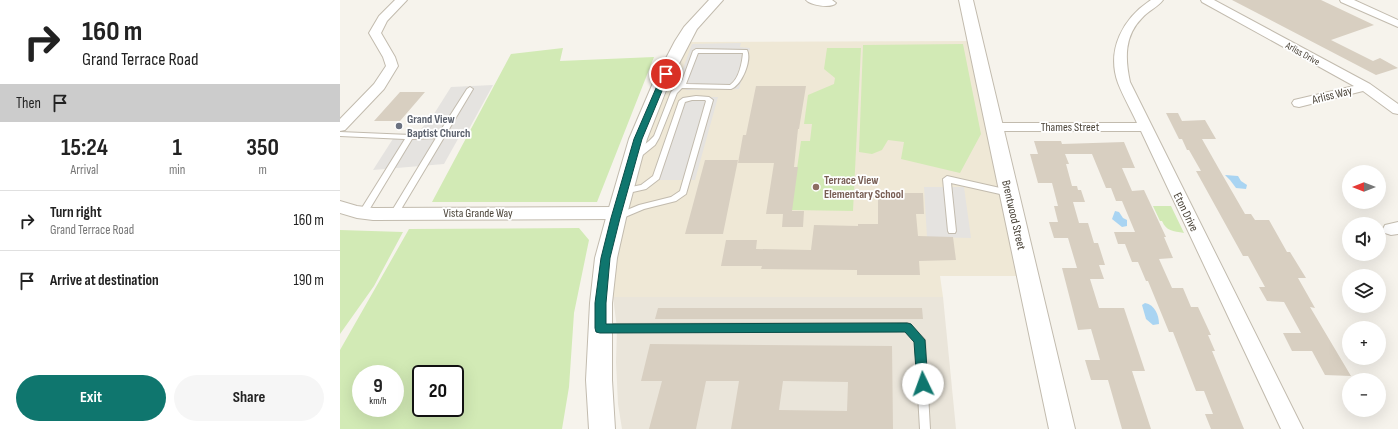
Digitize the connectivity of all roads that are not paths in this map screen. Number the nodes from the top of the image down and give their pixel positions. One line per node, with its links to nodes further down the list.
1 (402, 0): 17 (street)
2 (716, 0): 10 (street)
3 (811, 0): 8 (street)
4 (966, 0): 18 (street, Brentwood Street)
5 (1158, 0): 19 (street, Eton Drive)
6 (1206, 0): 11 (street, Arliss Drive)
7 (1345, 0): 9 (street)
8 (830, 3)
9 (1398, 24)
10 (687, 51): 12 (street); 13 (lane); 13 (lane)
11 (1365, 87): 15 (street, Arliss Way); 16 (street, Arliss Drive)
12 (659, 88): 13 (lane); 23 (street)
13 (679, 88): 23 (lane)
14 (470, 89): 21 (lane)
15 (1299, 103)
16 (1398, 110)
17 (340, 127)
18 (994, 127): 19 (street, Thames Street); 25 (street, Brentwood Street)
19 (1145, 127): 35 (street, Eton Drive)
20 (340, 134): 22 (lane)
21 (442, 135): 22 (lane); 28 (lane)
22 (410, 137): 27 (lane)
23 (632, 159): 24 (street)
24 (623, 192): 29 (street); 29 (lane)
25 (1009, 193): 30 (lane); 34 (street, Brentwood Street)
26 (340, 207): 27 (street, Vista Grande Way)
27 (363, 213): 28 (street, Vista Grande Way)
28 (394, 214): 29 (street, Vista Grande Way)
29 (616, 216): 31 (street)
30 (952, 231)
31 (600, 328): 32 (street); 33 (lane)
32 (602, 429)
33 (925, 429)
34 (1062, 429)
35 (1292, 429)

